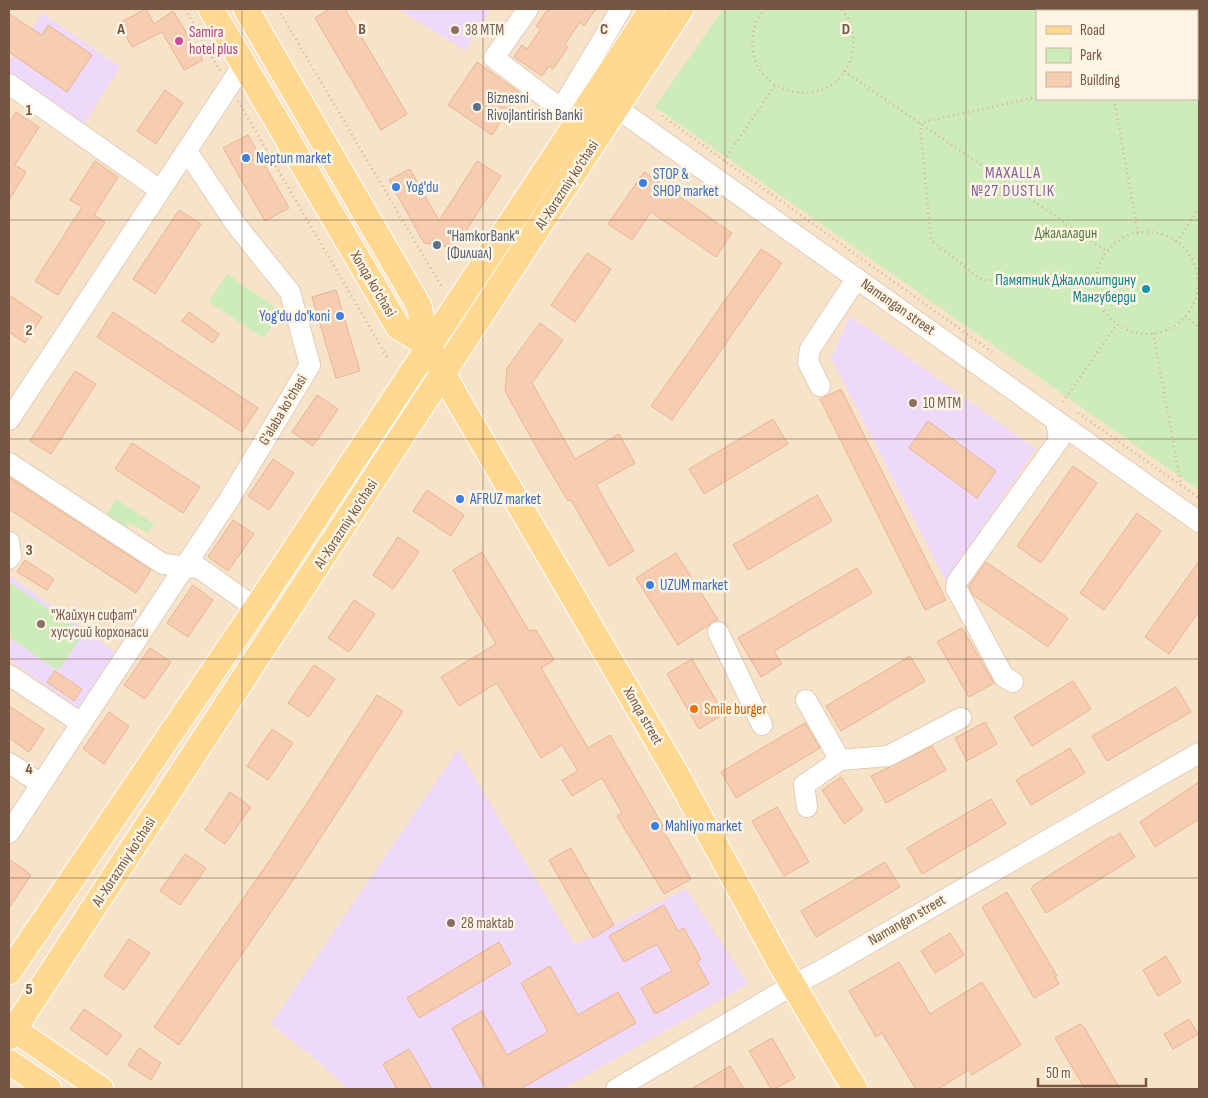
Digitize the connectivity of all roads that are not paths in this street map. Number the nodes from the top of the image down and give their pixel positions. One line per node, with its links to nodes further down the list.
1 (211, 9): 7 (main road, Xonqa ko'chasi)
2 (246, 9): 15 (main road, Xonqa ko'chasi)
3 (528, 9): 11 (street)
4 (621, 9): 11 (street)
5 (652, 9): 9 (main road, Al-Xorazmiy ko’chasi)
6 (681, 9): 10 (main road, Al-Xorazmiy ko’chasi)
7 (243, 65): 12 (street); 15 (main road, Xonqa ko'chasi)
8 (9, 84): 13 (street)
9 (596, 94): 10 (street, Namangan street); 11 (main road, Al-Xorazmiy ko’chasi)
10 (618, 108): 14 (street, Namangan street); 16 (main road, Al-Xorazmiy ko’chasi)
11 (569, 116): 15 (main road, Al-Xorazmiy ko’chasi)
12 (187, 151): 13 (street); 24 (street, G'alaba ko'chasi)
13 (160, 190): 18 (street)
14 (856, 278): 17 (street); 19 (street, Namangan street)
15 (428, 345): 16 (main road, Xonqa street); 25 (main road, Al-Xorazmiy ko’chasi)
16 (444, 374): 40 (main road, Xonqa street); 41 (main road, Al-Xorazmiy ko’chasi)
17 (820, 386)
18 (9, 420)
19 (1056, 420): 21 (street, Namangan street); 28 (street)
20 (9, 463): 24 (street)
21 (1199, 522)
22 (9, 542): 23 (street)
23 (9, 559)
24 (186, 565): 25 (street); 31 (street, G'alaba ko'chasi)
25 (256, 608): 39 (main road, Al-Xorazmiy ko’chasi)
26 (718, 632): 32 (street)
27 (9, 675): 31 (street)
28 (1013, 682)
29 (806, 700): 34 (street)
30 (961, 718): 34 (street)
31 (81, 723): 36 (street, G'alaba ko'chasi)
32 (762, 724)
33 (1199, 753): 40 (street, Namangan street)
34 (840, 760): 37 (street)
35 (9, 763): 36 (street)
36 (41, 784): 38 (street, G'alaba ko'chasi)
37 (807, 807)
38 (9, 833)
39 (9, 972)
40 (793, 984): 45 (street, Namangan street); 46 (main road, Xonqa street)
41 (11, 1031): 44 (main road)
42 (9, 1062): 43 (main road)
43 (35, 1085)
44 (101, 1089)
45 (616, 1089)
46 (855, 1089)

